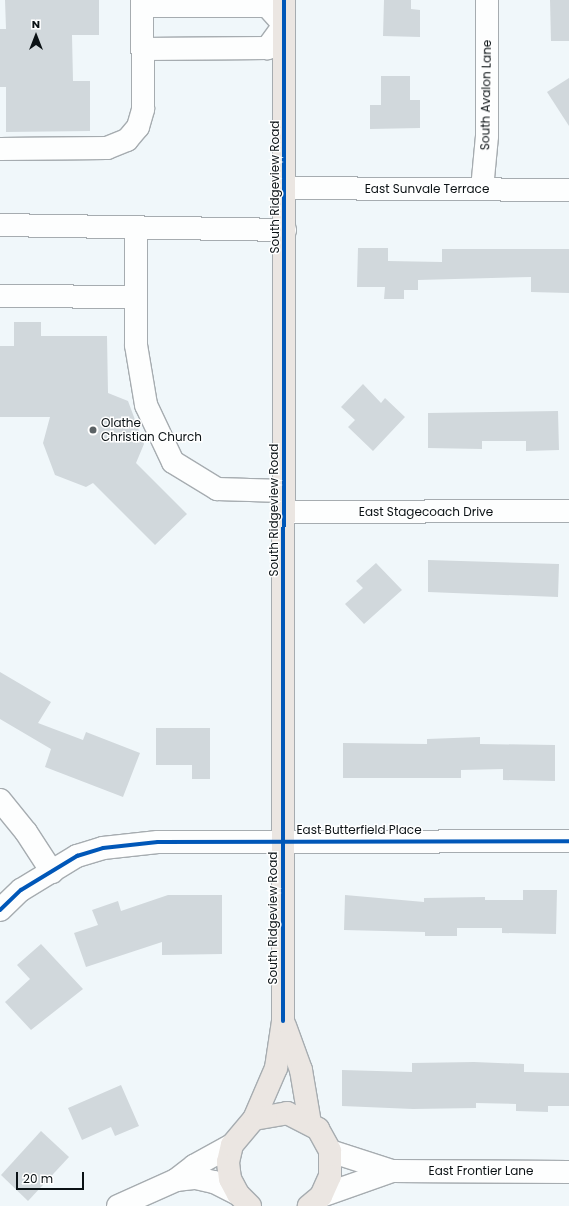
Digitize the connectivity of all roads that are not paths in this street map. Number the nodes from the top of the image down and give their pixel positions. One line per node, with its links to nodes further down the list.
1 (284, 0): 4 (main road, South Ridgeview Road)
2 (487, 0): 8 (street, South Avalon Lane)
3 (142, 3): 4 (street); 5 (street)
4 (284, 25): 5 (street); 7 (main road, South Ridgeview Road)
5 (143, 49): 6 (street)
6 (0, 149)
7 (285, 188): 8 (street, East Sunvale Terrace); 12 (main road, South Ridgeview Road)
8 (482, 189): 9 (street, East Sunvale Terrace)
9 (569, 190)
10 (0, 225): 11 (street)
11 (136, 228): 12 (street); 14 (street)
12 (285, 230): 15 (main road, South Ridgeview Road)
13 (0, 296): 14 (street)
14 (136, 297): 15 (street)
15 (284, 491): 17 (main road, South Ridgeview Road)
16 (569, 511): 17 (street, East Stagecoach Drive)
17 (284, 512): 19 (main road, South Ridgeview Road)
18 (0, 800): 21 (street)
19 (284, 840): 20 (street, East Butterfield Place); 21 (street, East Butterfield Place); 23 (main road, South Ridgeview Road)
20 (569, 841)
21 (52, 872): 22 (street, East Butterfield Place)
22 (0, 910)
23 (284, 1021): 24 (main road); 25 (main road)
24 (254, 1119): 25 (main road); 26 (main road)
25 (310, 1123): 27 (main road)
26 (232, 1145): 30 (street); 31 (main road)
27 (330, 1151): 28 (street); 32 (main road)
28 (392, 1171): 29 (street, East Frontier Lane); 32 (street)
29 (569, 1172)
30 (176, 1180): 31 (street); 33 (street)
31 (244, 1201)
32 (315, 1201)
33 (118, 1206)

